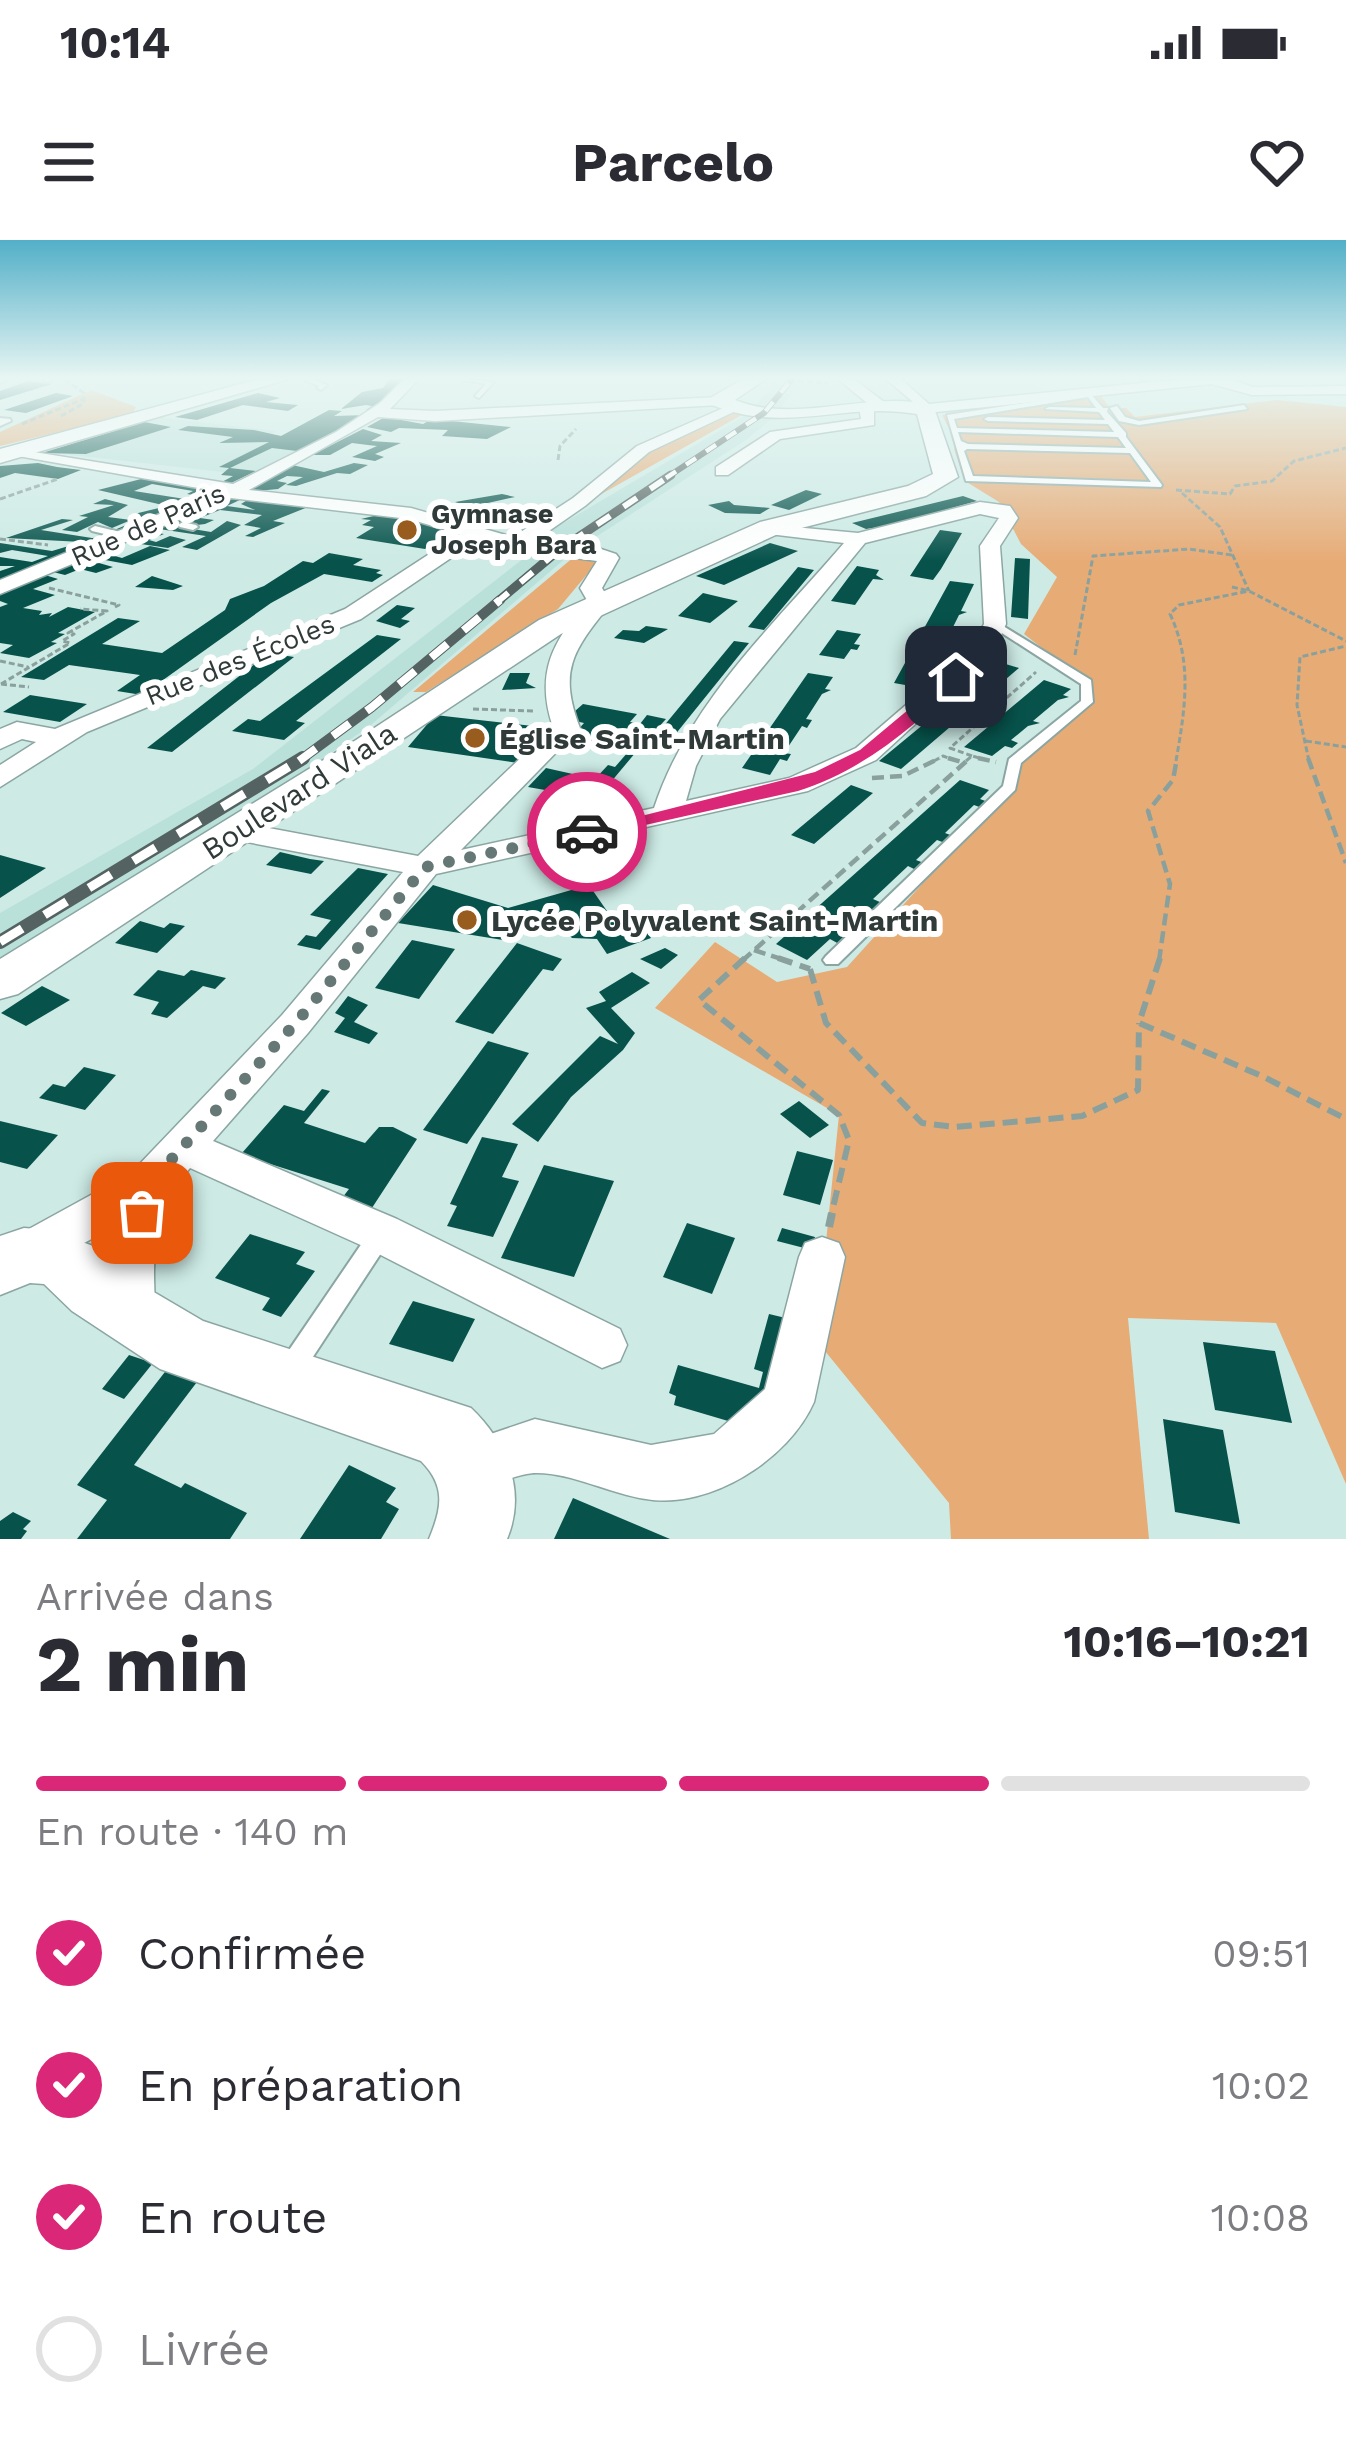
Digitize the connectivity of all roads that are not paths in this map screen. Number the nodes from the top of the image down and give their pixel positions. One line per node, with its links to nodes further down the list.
1 (56, 440): 11 (street)
2 (326, 440): 14 (street, Rue de Paris)
3 (665, 440): 20 (street)
4 (769, 440): 12 (street)
5 (967, 440): 8 (lane)
6 (1041, 440): 9 (lane)
7 (1126, 440): 10 (lane)
8 (953, 441): 9 (lane); 13 (lane); 15 (street, Boulevard Viala)
9 (1045, 448): 10 (lane); 13 (lane)
10 (1134, 451): 13 (lane)
11 (3, 454): 14 (street)
12 (722, 471)
13 (1062, 482)
14 (227, 490): 17 (street); 18 (street, Rue de Paris)
15 (769, 527): 19 (street); 21 (street, Boulevard Viala)
16 (95, 530): 18 (lane)
17 (475, 533): 20 (street); 26 (street, Rue des Écoles)
18 (125, 536): 22 (street, Rue de Paris)
19 (858, 538): 23 (street); 29 (street)
20 (516, 544): 21 (street)
21 (600, 587): 24 (street, Boulevard Viala); 25 (street)
22 (0, 588)
23 (995, 624): 29 (street); 32 (lane)
24 (508, 654): 25 (street); 30 (street, Boulevard Viala)
25 (555, 662): 31 (street)
26 (60, 738): 27 (street); 28 (street, Rue des Écoles)
27 (0, 741)
28 (0, 778)
29 (667, 815): 31 (street)
30 (237, 831): 31 (street); 33 (street, Boulevard Viala)
31 (425, 867): 34 (street)
32 (832, 960)
33 (0, 982)
34 (184, 1147): 35 (street); 36 (street)
35 (147, 1186): 38 (street); 39 (street)
36 (381, 1233): 40 (street); 41 (lane)
37 (822, 1257): 42 (street)
38 (12, 1261): 39 (street)
39 (131, 1313): 41 (street)
40 (602, 1346)
41 (285, 1378): 42 (street)
42 (474, 1466): 43 (street)
43 (468, 1539)

